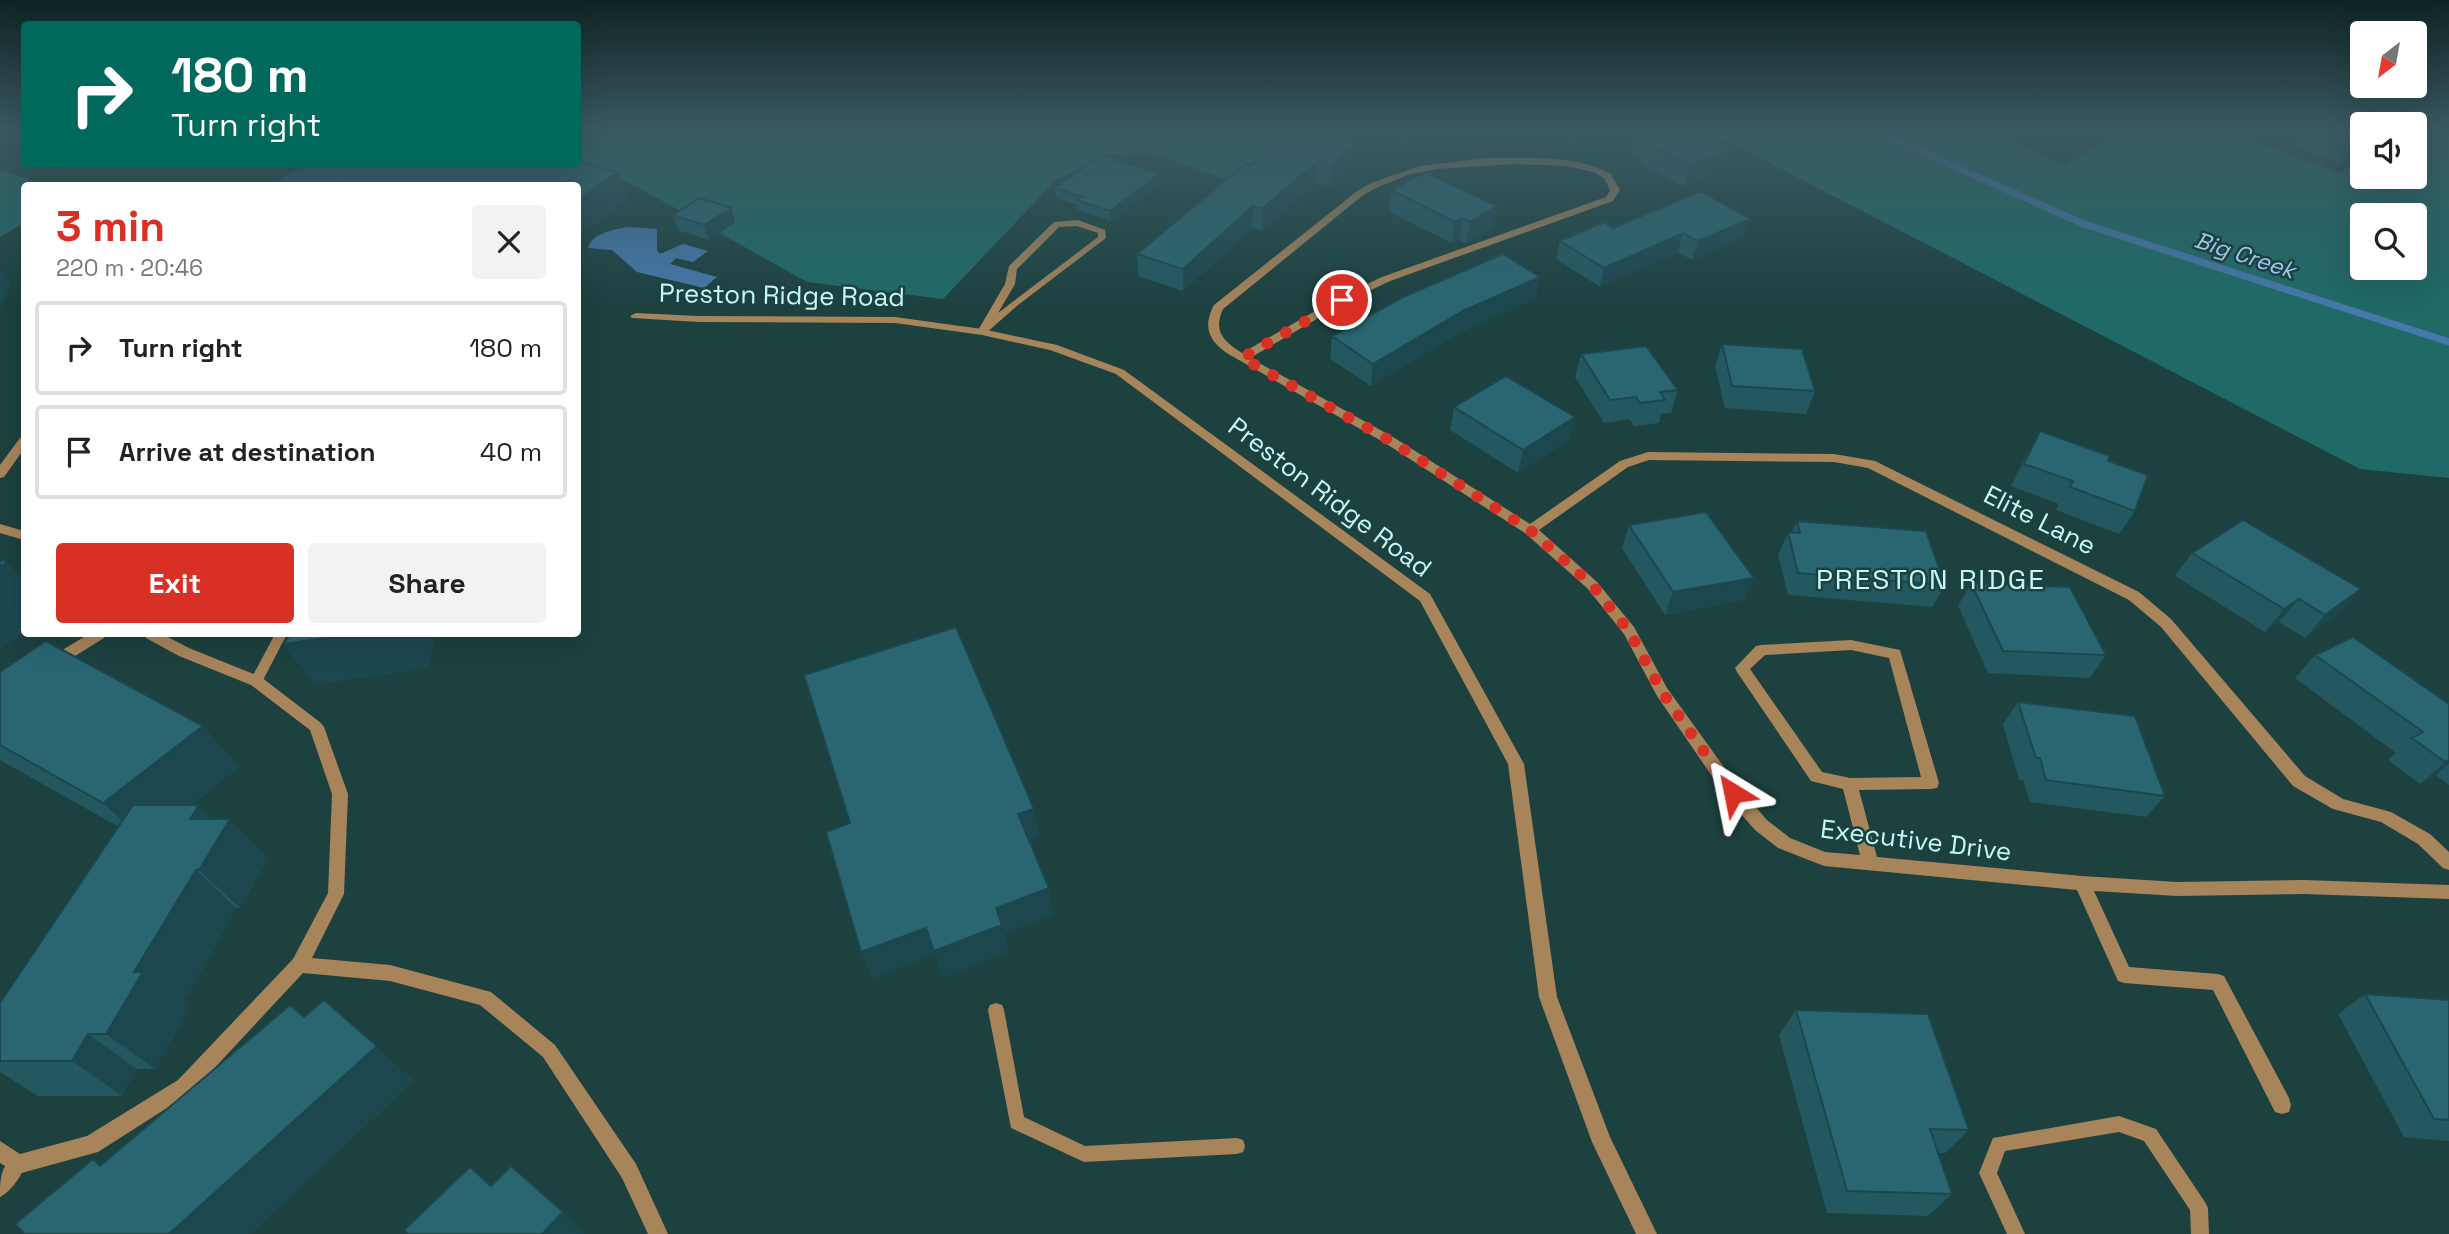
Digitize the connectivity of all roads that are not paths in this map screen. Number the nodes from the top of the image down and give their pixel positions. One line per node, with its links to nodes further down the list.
1 (1366, 190): 5 (street, Executive Drive)
2 (1615, 190): 5 (street, Executive Drive)
3 (636, 316): 4 (street, Preston Ridge Road)
4 (982, 332): 4 (lane); 29 (street, Preston Ridge Road)
5 (1242, 358): 9 (street, Executive Drive)
6 (21, 445): 7 (street)
7 (0, 474)
8 (0, 528): 10 (street)
9 (1530, 530): 17 (street, Executive Drive); 18 (street, Elite Lane)
10 (21, 535)
11 (94, 637): 14 (street)
12 (161, 637): 15 (street)
13 (279, 637): 15 (lane)
14 (45, 667)
15 (256, 681): 21 (street)
16 (1850, 784): 16 (street); 17 (street)
17 (1870, 863): 19 (street, Executive Drive)
18 (2449, 863)
19 (2082, 883): 20 (street, Executive Drive); 23 (street)
20 (2449, 892)
21 (299, 965): 26 (street); 28 (street)
22 (996, 1010): 24 (lane)
23 (2282, 1105)
24 (1237, 1146)
25 (0, 1151): 26 (street)
26 (18, 1164): 27 (lane)
27 (0, 1188)
28 (657, 1234)
29 (1647, 1234)
30 (2016, 1234): 31 (lane)
31 (2200, 1234)

